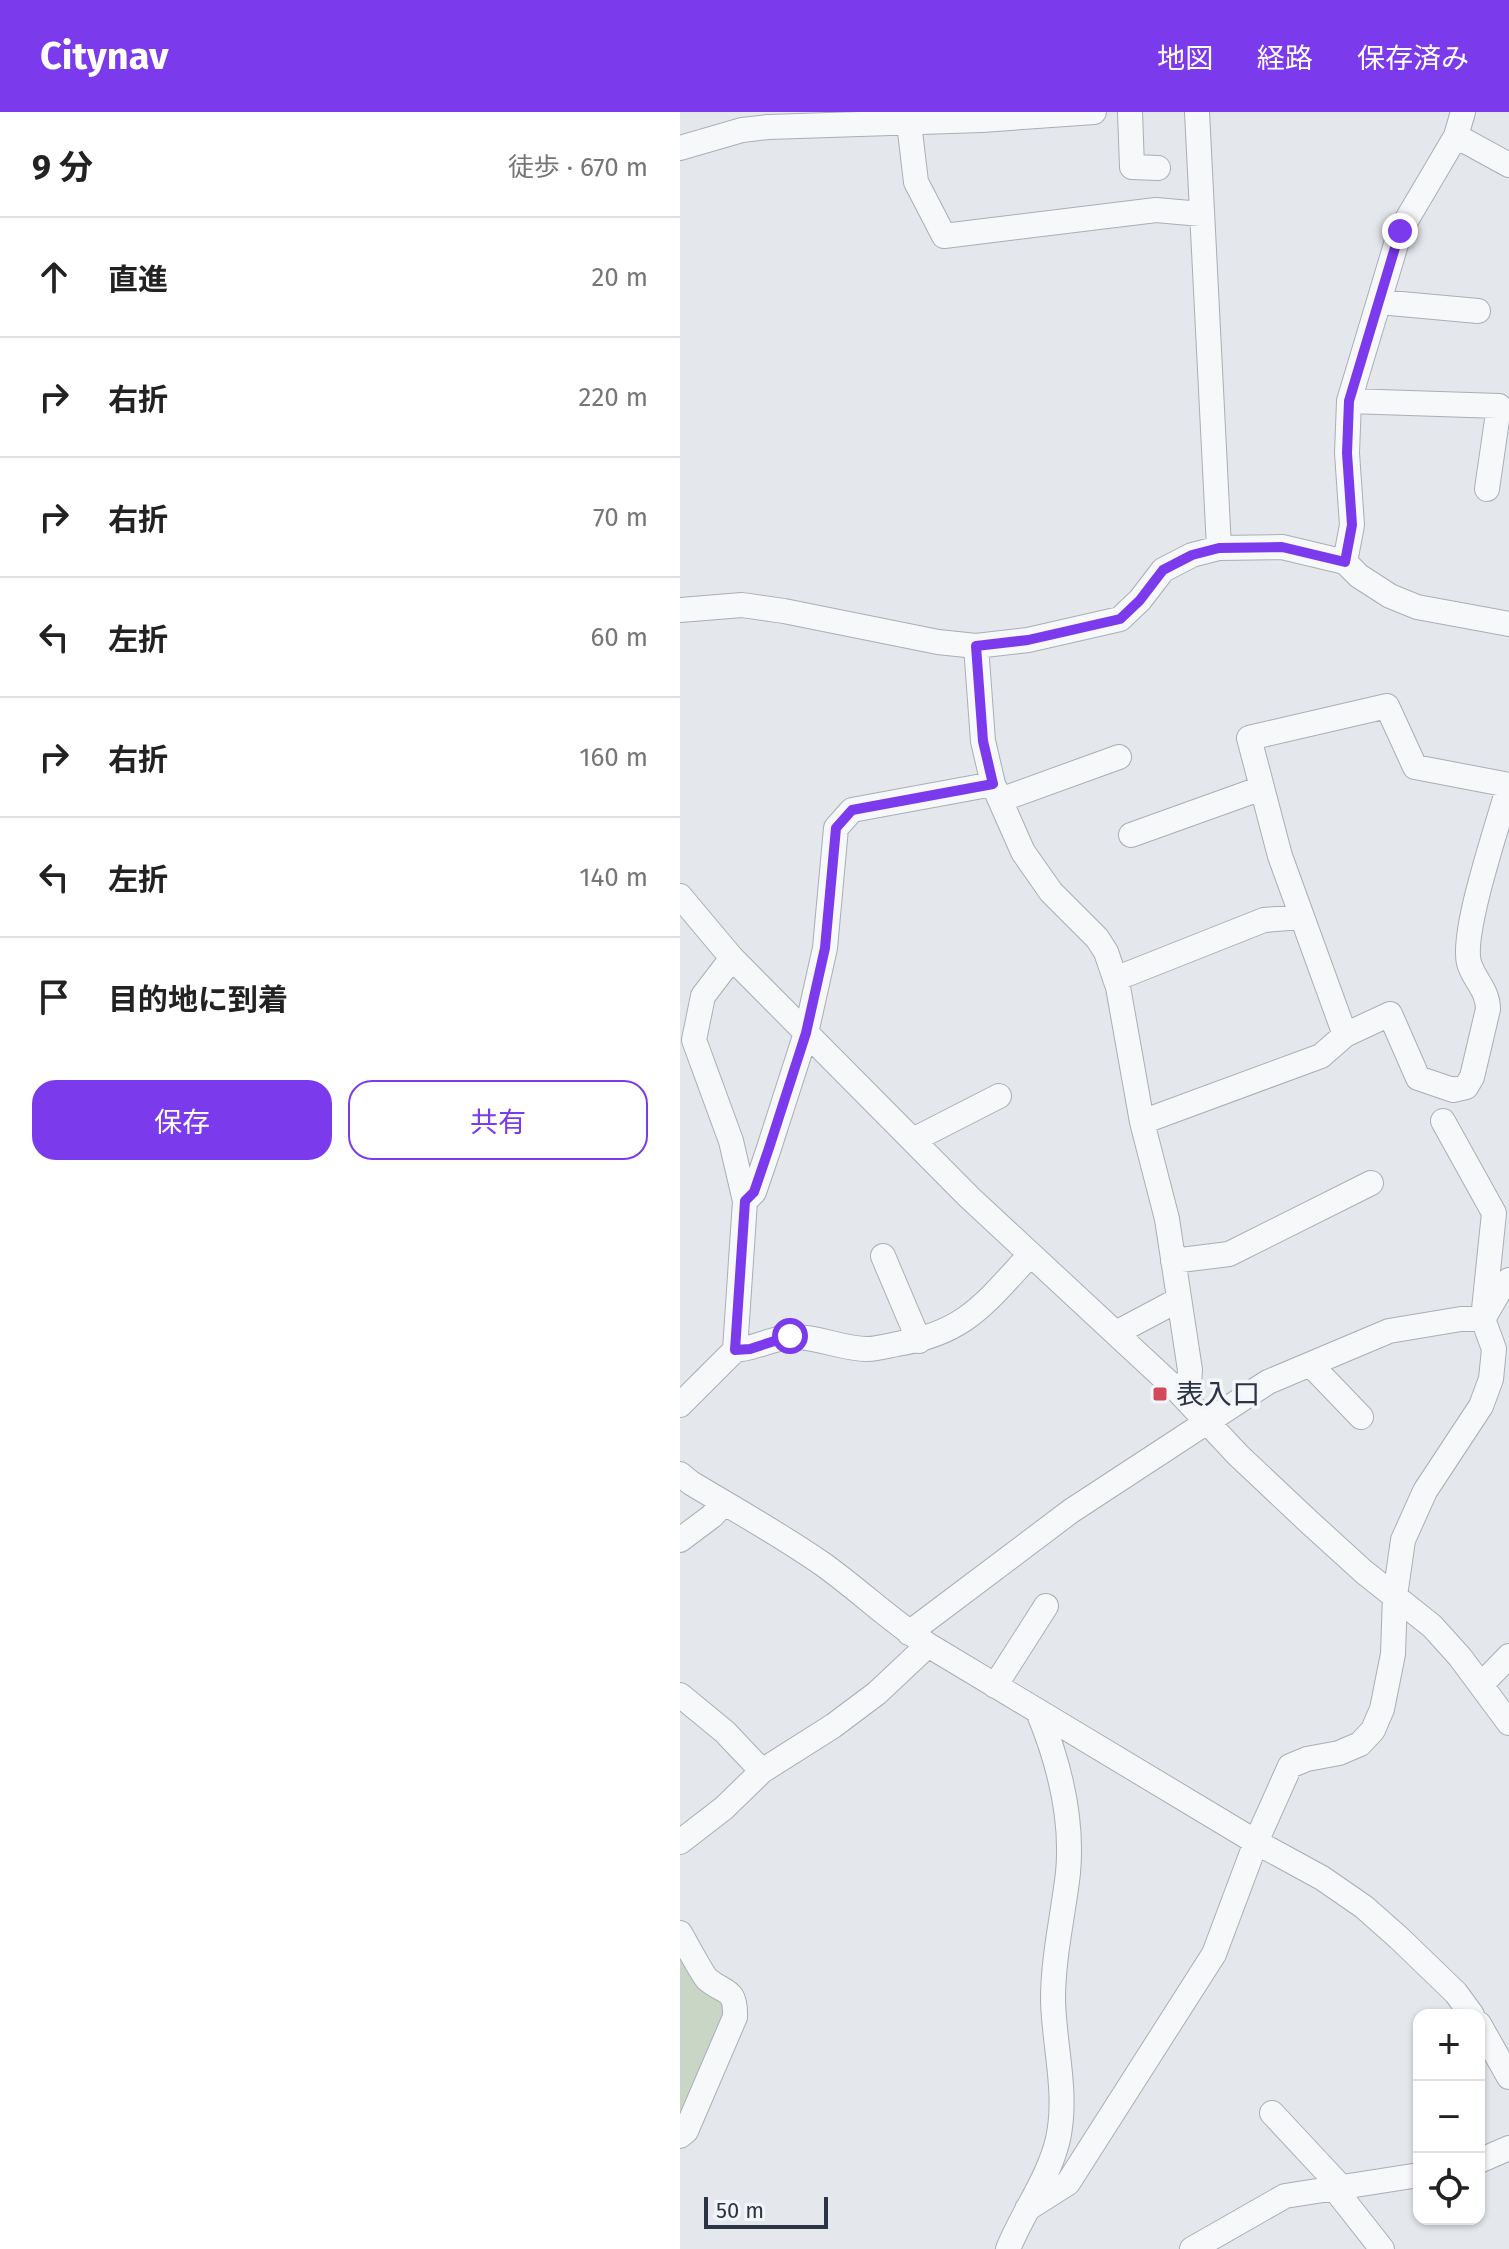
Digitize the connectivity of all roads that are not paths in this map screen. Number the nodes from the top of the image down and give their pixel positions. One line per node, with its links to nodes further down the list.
1 (1094, 112): 5 (street)
2 (1130, 112): 9 (street)
3 (1197, 112): 10 (street)
4 (1463, 112): 6 (street)
5 (909, 123): 7 (street); 10 (street)
6 (1456, 136): 8 (street); 11 (street)
7 (680, 148)
8 (1509, 165)
9 (1158, 168)
10 (1201, 214): 15 (street)
11 (1379, 302): 12 (street); 13 (street)
12 (1478, 311)
13 (1349, 401): 14 (street); 16 (street)
14 (1487, 489)
15 (1219, 548): 16 (street); 19 (street)
16 (1345, 562): 18 (street)
17 (680, 610): 19 (street)
18 (1509, 624)
19 (976, 646): 23 (street)
20 (1119, 757): 23 (street)
21 (1509, 785): 22 (street); 31 (street)
22 (1262, 788): 24 (street); 26 (street)
23 (997, 792): 29 (street); 30 (street)
24 (1131, 835)
25 (680, 896): 27 (street)
26 (1302, 917): 29 (street); 31 (street)
27 (689, 923): 28 (street)
28 (732, 958): 30 (street); 37 (street)
29 (1115, 979): 34 (street)
30 (806, 1033): 35 (street); 37 (street)
31 (1345, 1035): 34 (street)
32 (999, 1096): 35 (street)
33 (1443, 1121): 43 (street)
34 (1142, 1122): 40 (street)
35 (913, 1140): 38 (street)
36 (1371, 1183): 40 (street)
37 (745, 1201): 46 (street)
38 (1030, 1255): 44 (street); 45 (street)
39 (883, 1256): 45 (street)
40 (1173, 1261): 42 (street)
41 (1509, 1280): 43 (street)
42 (1178, 1300): 44 (street); 48 (street)
43 (1483, 1319): 47 (street); 55 (street)
44 (1116, 1333): 48 (street)
45 (919, 1341): 46 (street)
46 (735, 1350): 49 (street)
47 (1311, 1365): 50 (street); 51 (street)
48 (1180, 1393): 51 (street)
49 (680, 1405)
50 (1361, 1417)
51 (1206, 1420): 55 (street); 57 (street)
52 (680, 1474): 53 (street)
53 (724, 1503): 54 (street); 57 (street)
54 (680, 1540)
55 (1395, 1596): 59 (street); 66 (street)
56 (1046, 1606): 60 (street)
57 (918, 1639): 60 (street); 64 (street)
58 (1509, 1656): 59 (street)
59 (1481, 1685): 63 (street)
60 (995, 1686): 62 (street)
61 (680, 1695): 64 (street)
62 (1039, 1714): 66 (street); 77 (street)
63 (1509, 1723)
64 (762, 1771): 65 (street)
65 (681, 1839)
66 (1256, 1842): 68 (street); 77 (street)
67 (680, 1933): 72 (street)
68 (1468, 2009)
69 (1485, 2035): 70 (street)
70 (1509, 2077)
71 (1272, 2113): 76 (street)
72 (680, 2136)
73 (1509, 2148): 74 (street)
74 (1485, 2158)
75 (1413, 2176): 76 (street)
76 (1337, 2187): 79 (street); 80 (street)
77 (1027, 2209): 78 (street)
78 (1008, 2249)
79 (1192, 2249)
80 (1382, 2249)

